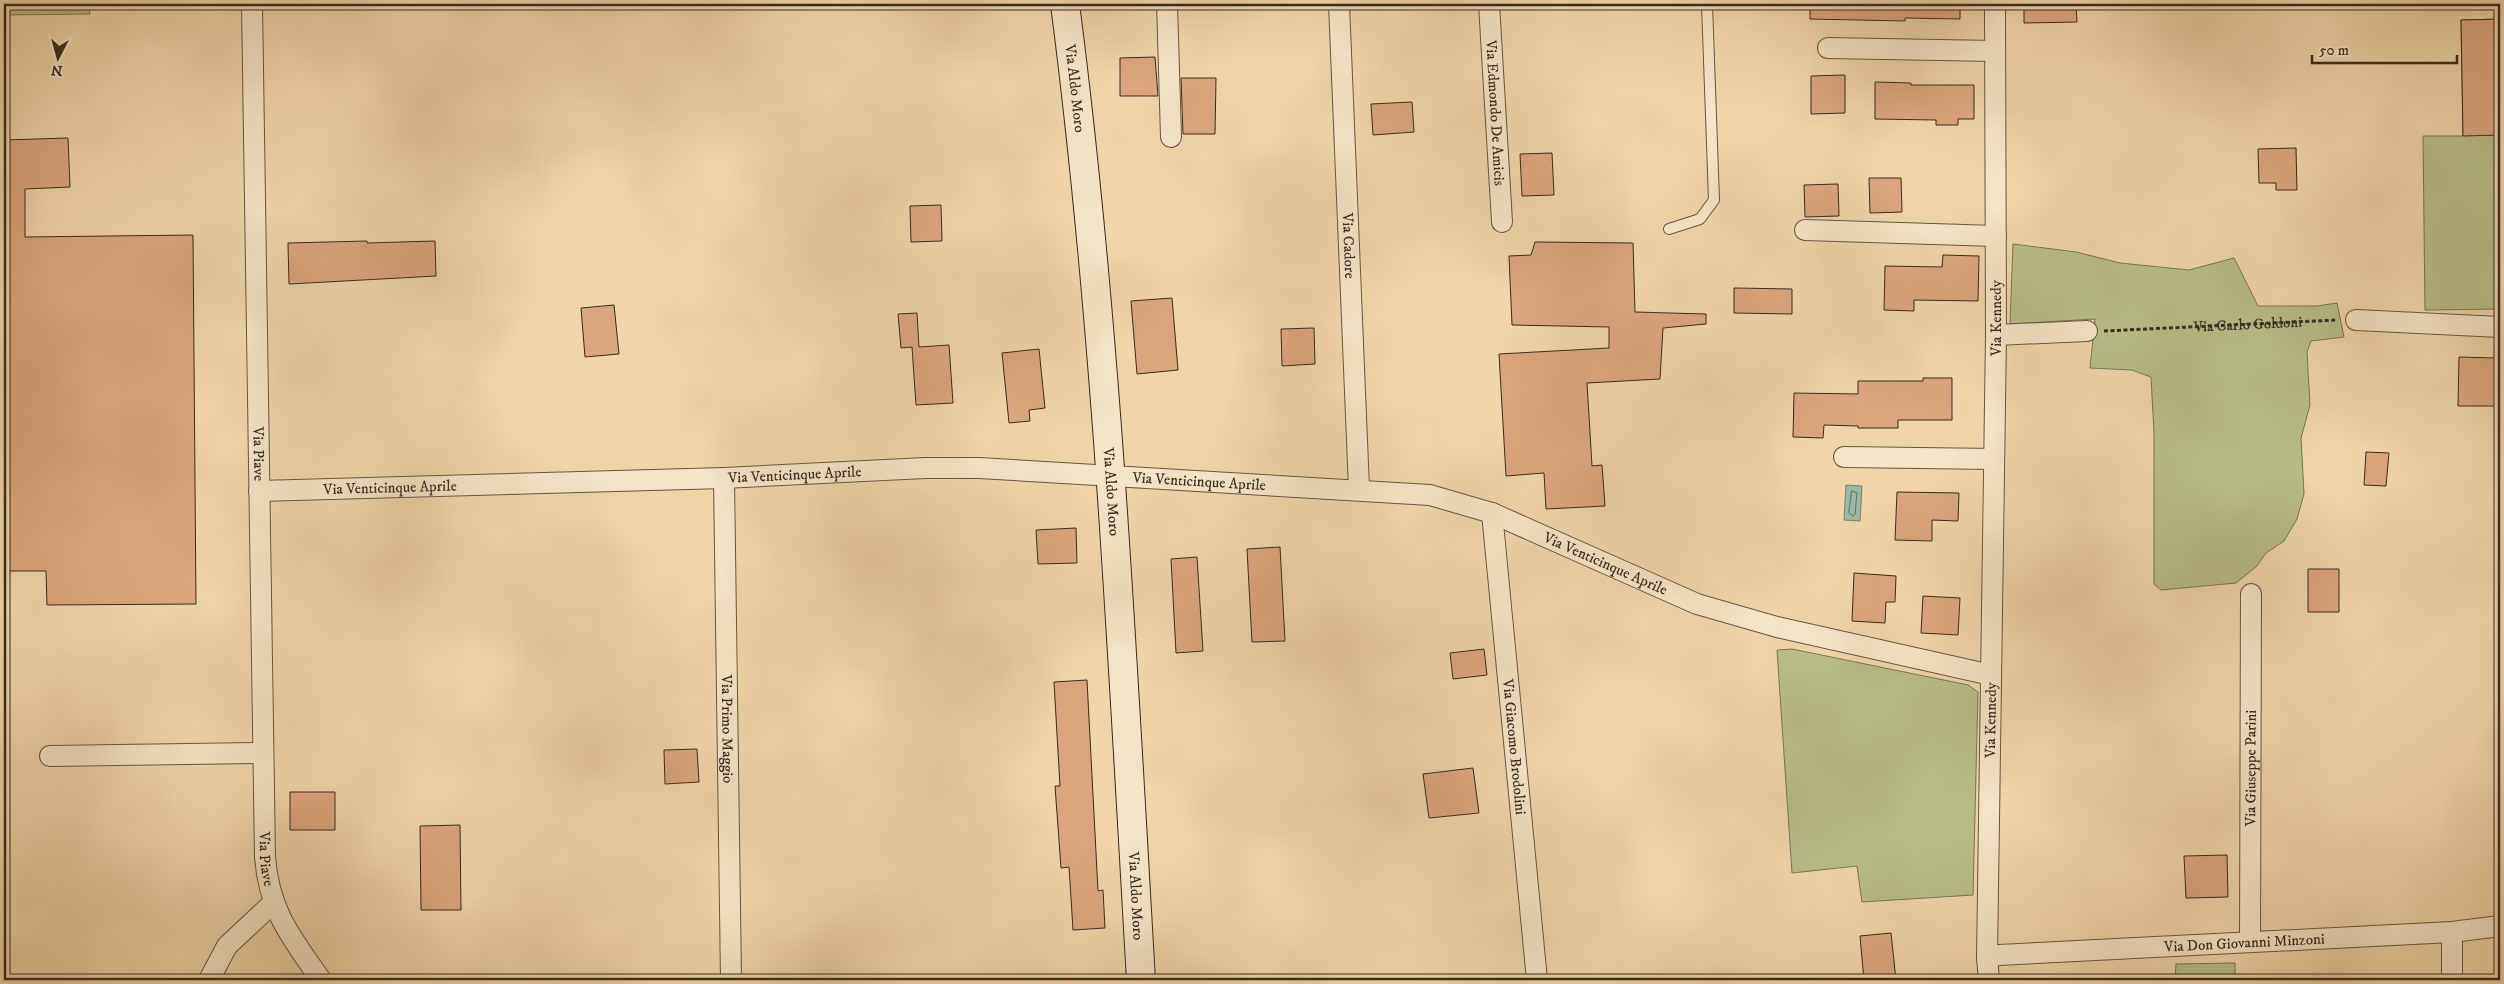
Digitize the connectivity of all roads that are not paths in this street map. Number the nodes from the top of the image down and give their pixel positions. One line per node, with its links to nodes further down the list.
1 (252, 4): 24 (street, Via Piave)
2 (1065, 4): 21 (main road, Via Aldo Moro)
3 (1167, 4): 10 (street)
4 (1339, 4): 23 (street, Via Cadore)
5 (1489, 4): 11 (street, Via Edmondo De Amicis)
6 (1707, 4): 12 (lane)
7 (1995, 4): 9 (street, Via Kennedy)
8 (1828, 48): 9 (street)
9 (1994, 51): 14 (street, Via Kennedy)
10 (1171, 137)
11 (1502, 222)
12 (1669, 229)
13 (1805, 230): 14 (street)
14 (1996, 236): 18 (street, Via Kennedy)
15 (2356, 320): 16 (street)
16 (2500, 327)
17 (2087, 331): 18 (street)
18 (1996, 335): 20 (street, Via Kennedy)
19 (1844, 457): 20 (street)
20 (1994, 459): 27 (street, Via Kennedy)
21 (1110, 475): 22 (street, Via Venticinque Aprile); 23 (street, Via Venticinque Aprile); 38 (main road, Via Aldo Moro)
22 (724, 478): 24 (street, Via Venticinque Aprile); 37 (street, Via Primo Maggio)
23 (1359, 489): 25 (street, Via Venticinque Aprile)
24 (258, 491): 28 (street, Via Piave)
25 (1492, 513): 27 (street, Via Venticinque Aprile); 39 (street, Via Giacomo Brodolini)
26 (2251, 594): 33 (street, Via Giuseppe Parini)
27 (1991, 675): 34 (street, Via Kennedy)
28 (263, 753): 29 (street); 30 (street, Via Piave)
29 (50, 756)
30 (272, 903): 35 (street); 36 (street, Via Piave)
31 (2500, 926): 32 (street, Via Don Giovanni Minzoni)
32 (2452, 932): 33 (street, Via Don Giovanni Minzoni); 41 (street)
33 (2250, 942): 34 (street, Via Don Giovanni Minzoni)
34 (1987, 958): 40 (street, Via Kennedy)
35 (209, 980)
36 (321, 980)
37 (731, 980)
38 (1141, 980)
39 (1537, 980)
40 (1989, 980)
41 (2452, 980)

